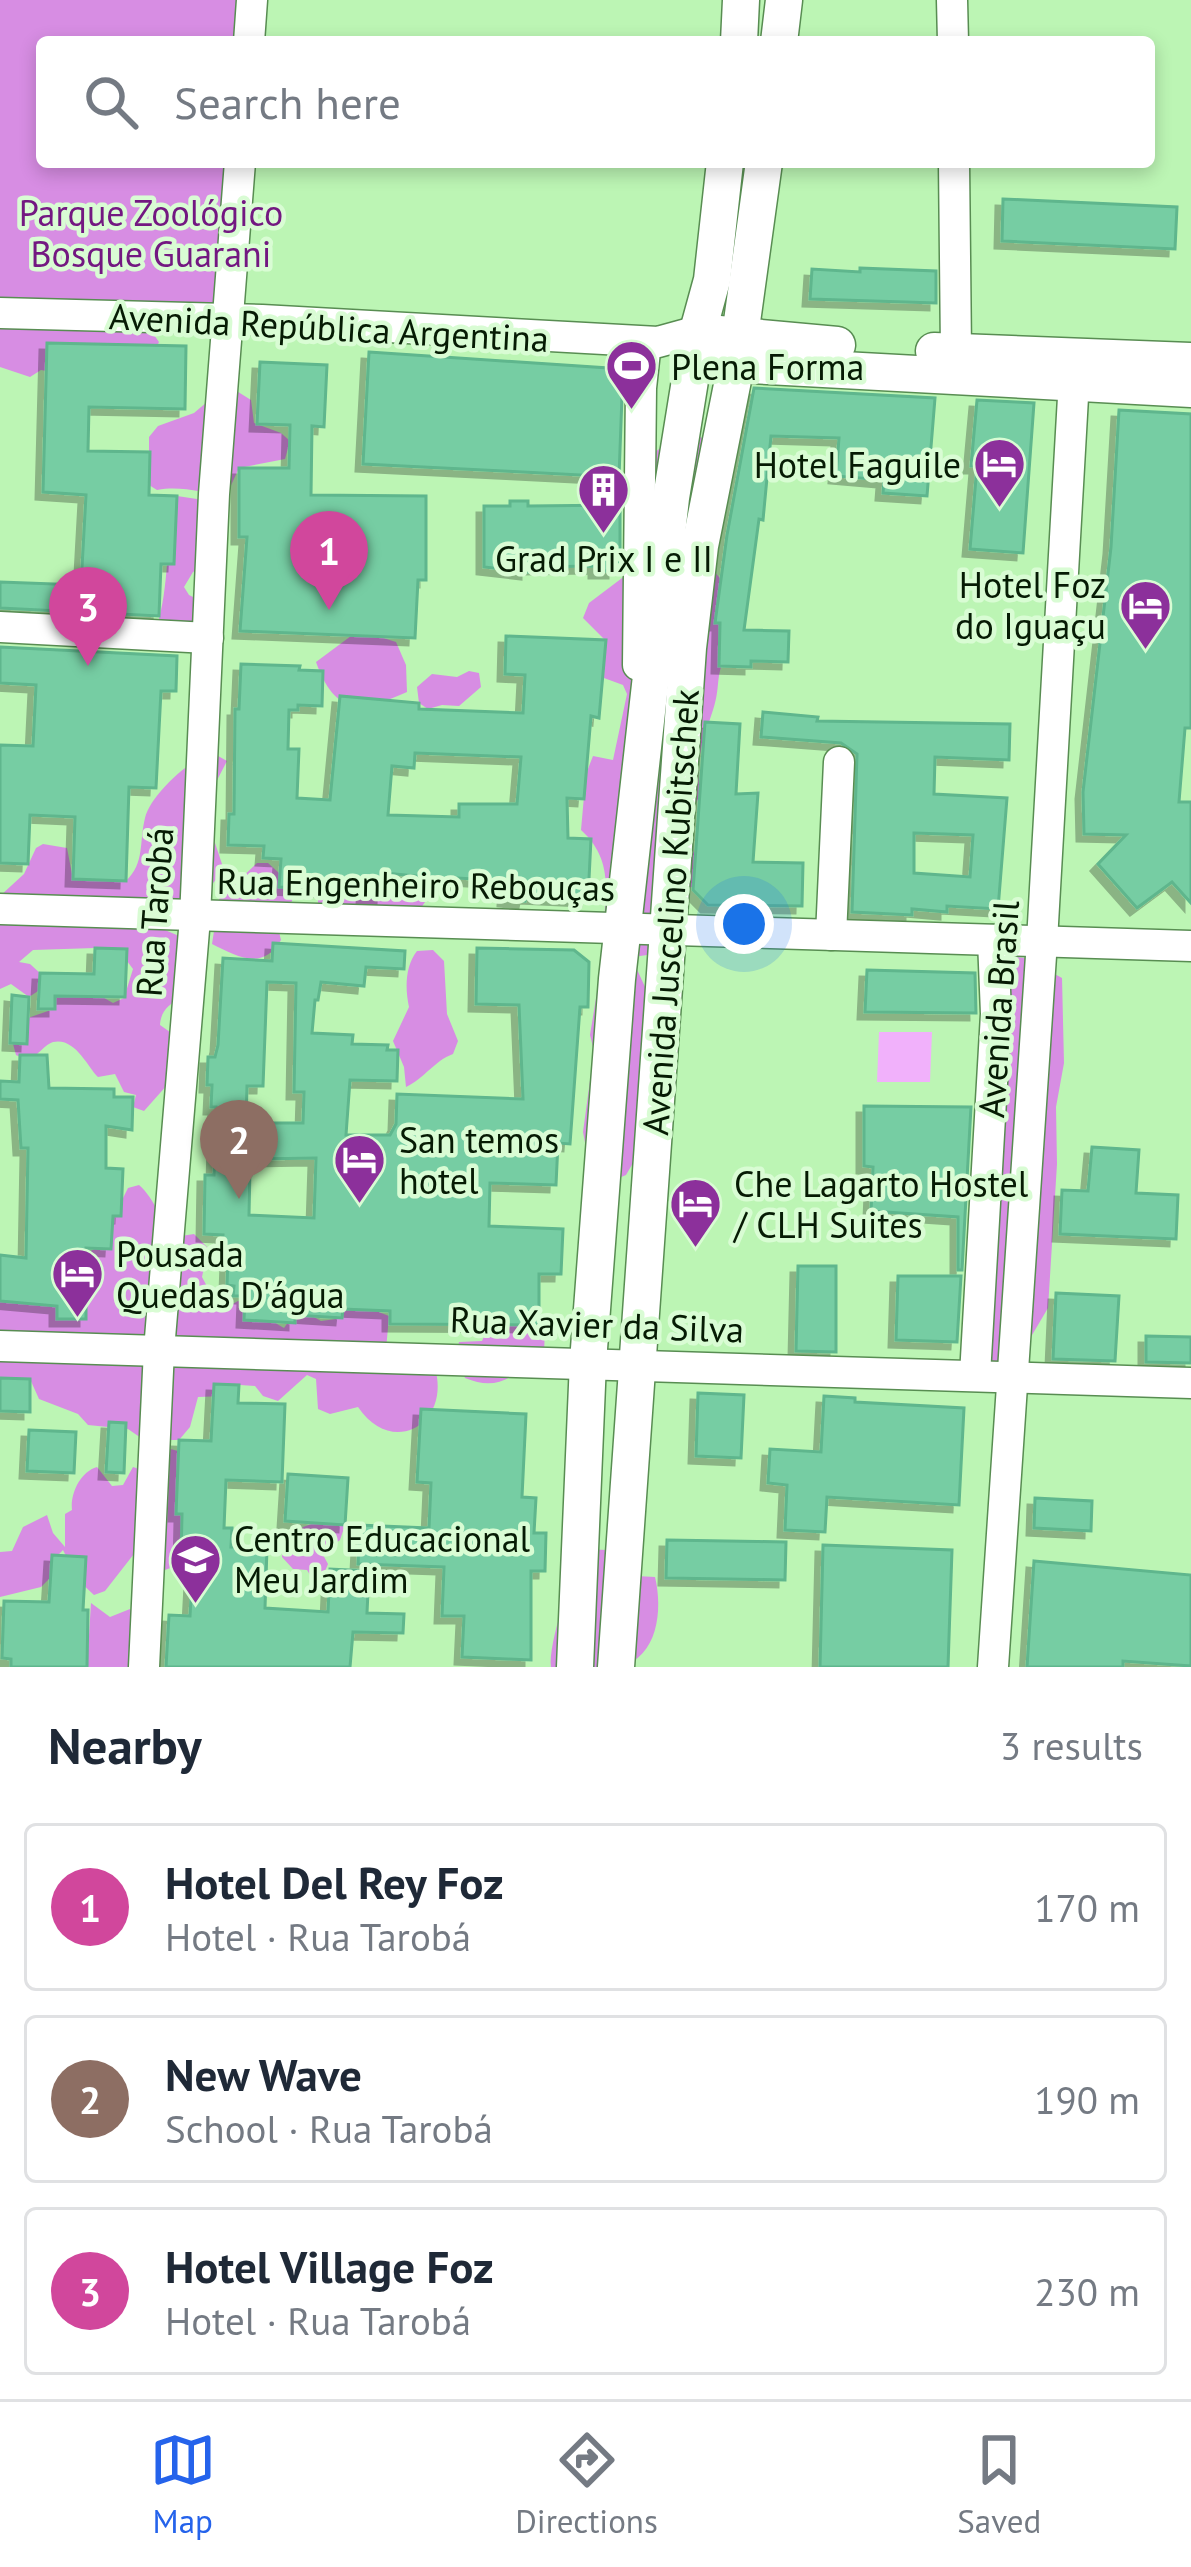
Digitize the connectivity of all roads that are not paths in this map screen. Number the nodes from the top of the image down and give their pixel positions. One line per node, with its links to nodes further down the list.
1 (252, 0): 6 (street)
2 (741, 0): 7 (main road)
3 (768, 0): 8 (street)
4 (784, 0): 9 (main road)
5 (952, 0): 10 (street)
6 (249, 36)
7 (739, 36)
8 (765, 36)
9 (780, 36)
10 (952, 36)
11 (240, 168): 16 (street, Rua Tarobá)
12 (724, 168): 18 (main road, Avenida Juscelino Kubitschek)
13 (763, 168): 19 (main road, Avenida Juscelino Kubitschek)
14 (954, 168): 20 (street)
15 (0, 313): 16 (street, Avenida República Argentina)
16 (230, 320): 17 (street, Avenida República Argentina); 25 (street, Rua Tarobá)
17 (652, 342): 18 (street, Avenida República Argentina); 27 (street, Avenida Juscelino Kubitschek)
18 (695, 346): 19 (main road, Avenida República Argentina); 27 (main road, Avenida Juscelino Kubitschek)
19 (738, 351): 20 (main road, Avenida República Argentina); 22 (main road, Avenida República Argentina); 31 (main road, Avenida Juscelino Kubitschek)
20 (956, 352): 22 (main road, Avenida República Argentina)
21 (1191, 361): 22 (main road, Avenida República Argentina)
22 (1076, 370): 23 (main road, Avenida República Argentina); 34 (street, Avenida Brasil)
23 (1191, 389)
24 (0, 627): 25 (street)
25 (208, 638): 29 (street, Rua Tarobá)
26 (839, 762): 32 (street)
27 (638, 772): 30 (main road, Avenida Juscelino Kubitschek)
28 (0, 909): 29 (street, Rua Engenheiro Rebouças)
29 (195, 918): 30 (street, Rua Engenheiro Rebouças); 37 (street, Rua Tarobá)
30 (622, 927): 31 (street, Rua Engenheiro Rebouças); 38 (main road, Avenida Juscelino Kubitschek)
31 (668, 929): 32 (street, Rua Engenheiro Rebouças); 39 (main road, Avenida Juscelino Kubitschek)
32 (830, 935): 33 (street, Rua Engenheiro Rebouças)
33 (994, 940): 34 (street, Rua Engenheiro Rebouças); 40 (street)
34 (1042, 941): 35 (street, Rua Engenheiro Rebouças); 41 (street, Avenida Brasil)
35 (1191, 946)
36 (0, 1346): 37 (street, Rua Xavier da Silva)
37 (159, 1350): 38 (street, Rua Xavier da Silva); 43 (street, Rua Tarobá)
38 (589, 1362): 39 (street, Rua Xavier da Silva); 44 (main road, Avenida Juscelino Kubitschek)
39 (640, 1364): 40 (street, Rua Xavier da Silva); 45 (main road, Avenida Juscelino Kubitschek)
40 (975, 1376): 41 (street, Rua Xavier da Silva)
41 (1012, 1377): 42 (street, Rua Xavier da Silva); 46 (street, Avenida Brasil)
42 (1191, 1383)
43 (144, 1667)
44 (575, 1667)
45 (616, 1667)
46 (993, 1667)

